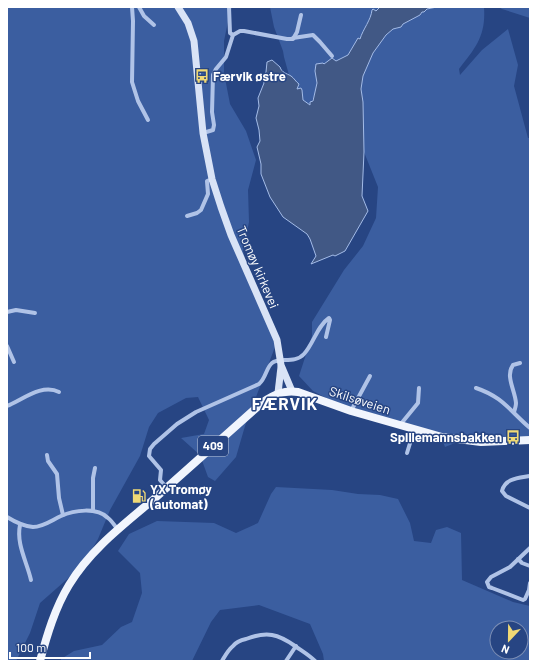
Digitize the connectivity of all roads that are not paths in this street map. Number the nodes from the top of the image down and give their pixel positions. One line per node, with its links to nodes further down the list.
1 (132, 7): 10 (street)
2 (139, 7): 6 (street)
3 (178, 7): 11 (main road, Tromøy kirkevei)
4 (229, 7): 7 (street)
5 (301, 15): 8 (street)
6 (154, 26)
7 (233, 35): 8 (street); 11 (street)
8 (292, 38): 9 (street)
9 (332, 56)
10 (148, 120)
11 (203, 133): 12 (main road, Tromøy kirkevei)
12 (212, 179): 13 (street, Tromøy kirkevei); 19 (main road, Tromøy kirkevei)
13 (188, 216)
14 (7, 312): 15 (street)
15 (35, 313)
16 (326, 337): 19 (street)
17 (7, 346): 18 (street)
18 (14, 362)
19 (281, 363): 22 (main road, Tromøy kirkevei); 25 (main road, Tromøy kirkevei); 38 (street)
20 (520, 363): 29 (street)
21 (370, 376): 28 (street)
22 (291, 388): 25 (main road, Skilsøveien / 409); 28 (main road, Skilsøveien / 409)
23 (419, 388): 30 (street)
24 (476, 388): 29 (street)
25 (279, 390): 38 (main road, Skilsøveien / 409)
26 (59, 392): 27 (street)
27 (7, 406)
28 (351, 411): 30 (main road, Skilsøveien / 409)
29 (514, 412): 31 (street)
30 (399, 425): 32 (main road, Skilsøveien / 409)
31 (530, 428)
32 (414, 430): 33 (main road, Skilsøveien / 409); 34 (street)
33 (530, 440)
34 (407, 453)
35 (47, 455): 41 (street)
36 (95, 468): 40 (street)
37 (530, 476): 39 (street)
38 (166, 487): 44 (main road, Skilsøveien / 409)
39 (530, 508)
40 (93, 512): 41 (street); 44 (street)
41 (63, 515): 43 (street)
42 (7, 517): 43 (street)
43 (20, 525): 48 (street)
44 (118, 530): 51 (main road, Skilsøveien / 409)
45 (530, 548): 46 (street)
46 (518, 559): 47 (street); 49 (street)
47 (530, 566)
48 (31, 580)
49 (530, 582)
50 (296, 646): 52 (street); 53 (street); 54 (street)
51 (40, 661)
52 (222, 661)
53 (286, 661)
54 (315, 661)

